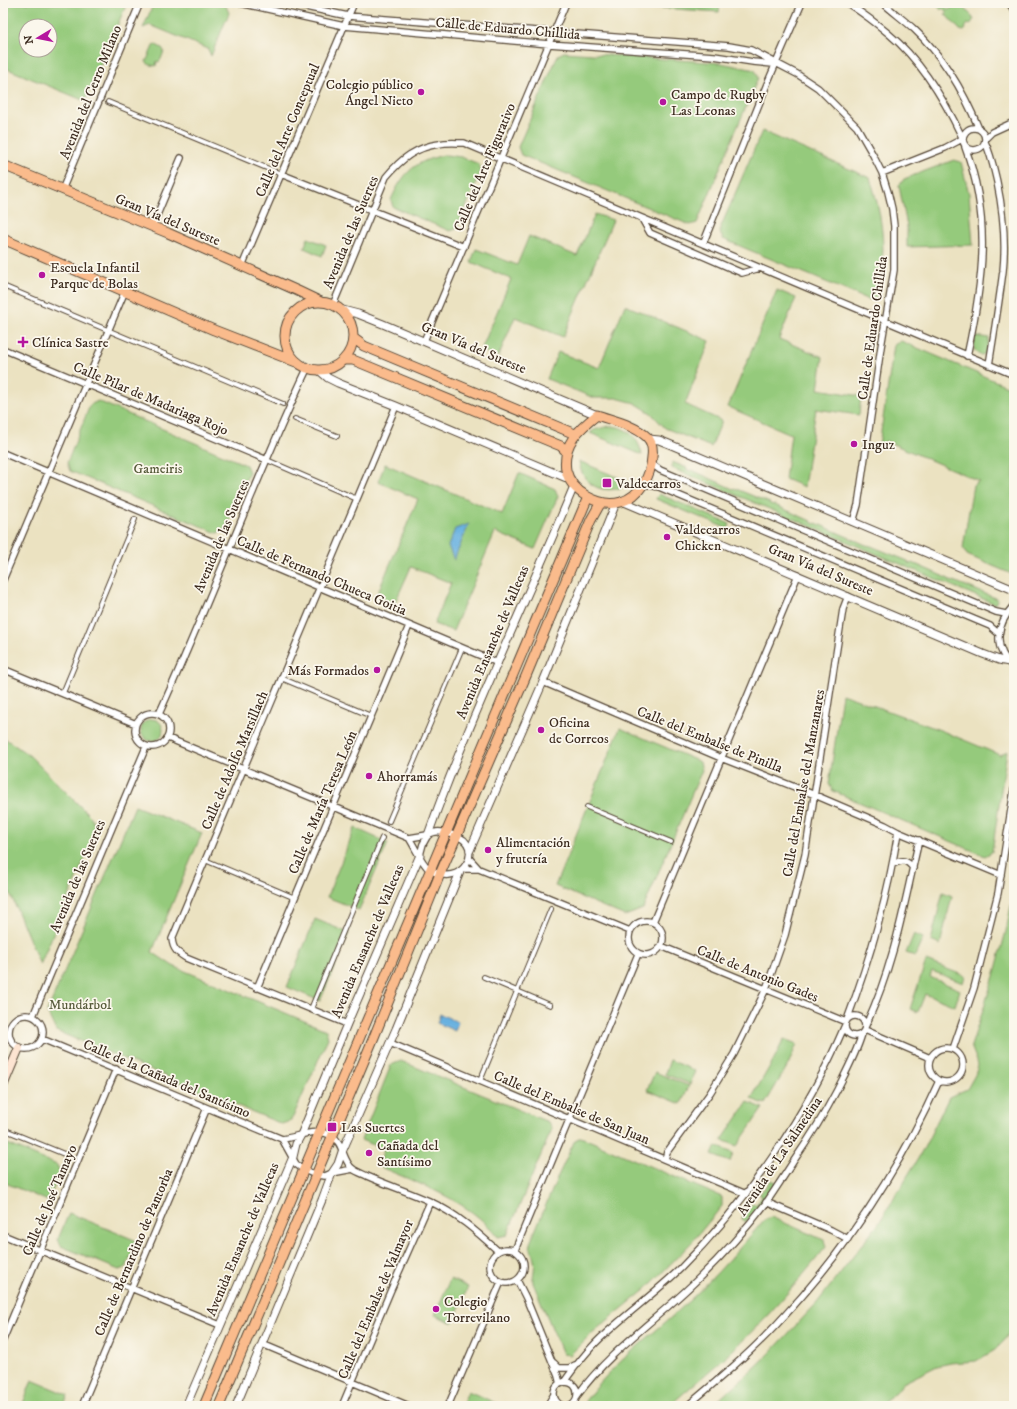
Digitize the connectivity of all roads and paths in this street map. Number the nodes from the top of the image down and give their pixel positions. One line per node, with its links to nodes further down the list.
1 (140, 3): 29 (street, Avenida del Cerro Milano)
2 (287, 3): 11 (street, Calle de Eduardo Chillida)
3 (354, 3): 11 (street, Calle del Arte Conceptual)
4 (566, 3): 13 (street, Calle del Arte Figurativo)
5 (802, 3): 15 (street)
6 (847, 3): 20 (street)
7 (883, 3): 19 (street)
8 (1009, 3): 10 (street)
9 (244, 4): 12 (street, Calle de Eduardo Chillida)
10 (1014, 10)
11 (348, 16): 12 (street, Calle del Arte Conceptual); 13 (street, Calle de Eduardo Chillida)
12 (344, 26): 14 (street, Calle de Eduardo Chillida); 28 (street, Calle del Arte Conceptual)
13 (554, 32): 14 (street, Calle del Arte Figurativo); 15 (street, Calle de Eduardo Chillida)
14 (549, 44): 15 (street, Calle de Eduardo Chillida); 25 (street, Calle del Arte Figurativo)
15 (776, 64): 27 (street, Calle de Eduardo Chillida); 34 (street)
16 (108, 102): 28 (street)
17 (1014, 122): 18 (street)
18 (1000, 128): 19 (street); 21 (street)
19 (980, 129): 20 (street); 21 (street)
20 (962, 138): 22 (street); 23 (street)
21 (985, 140): 22 (street); 50 (street)
22 (965, 146): 23 (street); 47 (street)
23 (945, 148): 27 (street)
24 (181, 158): 32 (street)
25 (501, 159): 30 (street, Avenida de las Suertes); 31 (street, Avenida de las Suertes); 35 (street, Calle del Arte Figurativo)
26 (3, 165): 29 (main road, Gran Vía del Sureste)
27 (882, 173): 42 (street, Calle de Eduardo Chillida)
28 (281, 174): 30 (street); 36 (street, Calle del Arte Conceptual)
29 (62, 190): 32 (main road, Gran Vía del Sureste)
30 (372, 211): 35 (street); 41 (street, Avenida de las Suertes)
31 (642, 219): 34 (street, Avenida de las Suertes); 37 (street)
32 (152, 227): 36 (main road, Gran Vía del Sureste)
33 (3, 239): 39 (main road)
34 (703, 244): 37 (street, Avenida de las Suertes)
35 (464, 247): 45 (street, Calle del Arte Figurativo)
36 (242, 266): 40 (main road, Gran Vía del Sureste)
37 (760, 268): 42 (street, Avenida de las Suertes)
38 (3, 286): 43 (street)
39 (124, 291): 43 (street); 49 (main road)
40 (321, 302): 41 (main road); 49 (main road)
41 (336, 307): 44 (main road); 45 (street, Gran Vía del Sureste)
42 (885, 321): 47 (street, Avenida de las Suertes); 74 (street, Calle de Eduardo Chillida)
43 (109, 331): 54 (street); 55 (street)
44 (353, 338): 48 (main road); 59 (main road)
45 (424, 341): 57 (street, Gran Vía del Sureste)
46 (3, 349): 54 (street, Calle Pilar de Madariaga Rojo)
47 (967, 356): 50 (street, Avenida de las Suertes)
48 (344, 360): 52 (main road); 62 (main road)
49 (296, 362): 51 (main road)
50 (989, 365): 53 (street, Avenida de las Suertes)
51 (307, 369): 52 (main road); 64 (street, Avenida de las Suertes)
52 (320, 371): 56 (street)
53 (1014, 375)
54 (86, 384): 64 (street, Calle Pilar de Madariaga Rojo); 66 (street)
55 (283, 404)
56 (396, 406): 67 (street); 70 (street, Calle de Adolfo Marsillach)
57 (597, 415): 59 (main road); 61 (main road)
58 (295, 419): 60 (street)
59 (575, 434): 62 (main road)
60 (337, 436)
61 (649, 439): 65 (main road); 74 (street)
62 (567, 452): 67 (main road)
63 (3, 453): 66 (street, Calle de Fernando Chueca Goitia)
64 (267, 460): 70 (street); 75 (street, Avenida de las Suertes)
65 (652, 464): 68 (main road); 82 (street, Gran Vía del Sureste)
66 (48, 472): 75 (street, Calle de Fernando Chueca Goitia); 77 (street)
67 (572, 483): 69 (main road); 86 (street, Avenida Ensanche de Vallecas)
68 (644, 484): 72 (main road); 84 (street, Gran Vía del Sureste)
69 (588, 497): 71 (main road); 104 (main road)
70 (357, 499): 78 (street, Calle de Adolfo Marsillach)
71 (601, 502): 72 (main road); 107 (main road)
72 (619, 502): 76 (street, Gran Vía del Sureste); 90 (street)
73 (135, 519): 91 (street)
74 (853, 522): 79 (street)
75 (230, 549): 78 (street, Calle de Fernando Chueca Goitia); 92 (street, Avenida de las Suertes)
76 (798, 576): 80 (street, Gran Vía del Sureste); 97 (street)
77 (3, 580)
78 (320, 587): 83 (street, Calle de Fernando Chueca Goitia); 89 (street, Calle de Adolfo Marsillach)
79 (1014, 590)
80 (848, 596): 87 (street, Gran Vía del Sureste); 100 (street, Calle del Embalse del Manzanares)
81 (1014, 605): 82 (street)
82 (1006, 614): 84 (street)
83 (409, 626): 85 (street, Calle de Fernando Chueca Goitia); 93 (street, Calle de María Teresa León)
84 (999, 634): 87 (street)
85 (462, 648): 86 (street, Calle de Fernando Chueca Goitia); 103 (street)
86 (498, 663): 106 (street, Avenida Ensanche de Vallecas)
87 (1011, 664)
88 (3, 668): 91 (street)
89 (281, 678): 93 (street); 98 (street, Calle de Adolfo Marsillach)
90 (543, 682): 97 (street, Calle del Embalse de Pinilla); 112 (street)
91 (63, 693): 94 (street)
92 (159, 714): 94 (street); 95 (street)
93 (371, 716): 101 (street, Calle de María Teresa León)
94 (136, 724): 96 (street)
95 (168, 738): 96 (street); 98 (street)
96 (146, 747): 134 (street, Avenida de las Suertes)
97 (721, 758): 100 (street, Calle del Embalse de Pinilla); 124 (street)
98 (243, 770): 101 (street); 114 (street, Calle de Adolfo Marsillach)
99 (1014, 790): 121 (street)
100 (815, 795): 105 (street, Calle del Embalse de Pinilla); 130 (street, Calle del Embalse del Manzanares)
101 (333, 807): 109 (street); 122 (street, Calle de María Teresa León)
102 (587, 807): 111 (street)
103 (389, 821)
104 (446, 832): 106 (street); 107 (street); 118 (main road)
105 (898, 832): 110 (street, Calle del Embalse de Pinilla); 115 (street, Avenida de La Salmedina)
106 (428, 835): 109 (street); 113 (street, Avenida Ensanche de Vallecas)
107 (457, 836): 112 (street); 120 (main road)
108 (382, 838): 133 (street)
109 (409, 838): 113 (street)
110 (919, 840): 116 (street, Avenida de La Salmedina); 121 (street, Calle del Embalse de Pinilla)
111 (671, 842)
112 (469, 854): 117 (street); 119 (street)
113 (420, 855): 118 (street); 137 (street, Avenida Ensanche de Vallecas)
114 (205, 860): 122 (street); 129 (street, Calle de Adolfo Marsillach)
115 (893, 864): 116 (street); 136 (street, Avenida de La Salmedina)
116 (913, 868): 139 (street, Avenida de La Salmedina)
117 (479, 869): 119 (street); 125 (street)
118 (430, 870): 120 (street); 152 (main road)
119 (462, 870): 120 (street); 141 (street)
120 (440, 874): 154 (main road)
121 (1001, 875): 143 (street)
122 (295, 898): 129 (street, Calle de María Teresa León)
123 (552, 909): 131 (street)
124 (653, 922): 125 (street); 126 (street)
125 (630, 931): 127 (street)
126 (661, 946): 127 (street); 130 (street, Calle de Antonio Gades)
127 (638, 954): 150 (street)
128 (484, 977): 131 (street)
129 (257, 988): 133 (street, Calle de Adolfo Marsillach)
130 (766, 989): 136 (street, Calle de Antonio Gades); 159 (street, Calle del Embalse del Manzanares)
131 (518, 991): 132 (street); 146 (street)
132 (550, 1005)
133 (311, 1009): 137 (street, Calle de Adolfo Marsillach)
134 (33, 1016): 138 (street); 140 (street)
135 (3, 1022): 138 (street)
136 (846, 1022): 139 (street); 139 (street); 164 (street, Avenida de La Salmedina)
137 (347, 1024): 153 (street, Avenida Ensanche de Vallecas)
138 (10, 1025): 142 (street)
139 (864, 1030): 144 (street); 166 (street, Avenida de La Salmedina)
140 (42, 1039): 142 (street); 145 (street, Calle de la Cañada del Santísimo)
141 (390, 1043): 146 (street, Calle del Embalse de San Juan); 156 (street)
142 (19, 1048): 148 (main road)
143 (953, 1049): 144 (street); 147 (street)
144 (930, 1058): 147 (street)
145 (116, 1069): 149 (street, Calle de la Cañada del Santísimo); 170 (street, Calle de José Tamayo)
146 (480, 1081): 150 (street, Calle del Embalse de San Juan)
147 (939, 1081): 168 (street)
148 (3, 1086)
149 (207, 1108): 155 (street, Calle de la Cañada del Santísimo); 174 (street, Calle de Bernardino de Pantorba)
150 (569, 1118): 159 (street, Calle del Embalse de San Juan); 169 (street)
151 (3, 1129): 157 (street)
152 (320, 1133): 153 (street); 154 (street); 161 (main road)
153 (302, 1135): 155 (street); 158 (street, Avenida Ensanche de Vallecas)
154 (332, 1136): 156 (street); 163 (main road)
155 (282, 1139): 158 (street)
156 (342, 1152): 160 (street); 162 (street)
157 (69, 1156)
158 (293, 1157): 161 (street); 175 (street, Avenida Ensanche de Vallecas)
159 (665, 1159): 164 (street, Calle del Embalse de San Juan)
160 (353, 1169): 162 (street); 165 (street)
161 (304, 1170): 163 (street); 186 (main road)
162 (332, 1173): 163 (street); 177 (street)
163 (316, 1175): 187 (main road)
164 (746, 1194): 179 (street, Avenida de La Salmedina)
165 (430, 1202): 171 (street); 180 (street, Calle del Embalse de Valmayor)
166 (766, 1202): 168 (street); 183 (street, Avenida de La Salmedina)
167 (3, 1235): 170 (street)
168 (848, 1239): 195 (street)
169 (515, 1250): 171 (street); 172 (street)
170 (40, 1251): 174 (street); 176 (street, Calle de José Tamayo)
171 (498, 1252): 173 (street)
172 (517, 1280): 173 (street); 178 (street)
173 (501, 1282): 191 (street)
174 (131, 1289): 175 (street); 184 (street, Calle de Bernardino de Pantorba)
175 (220, 1326): 185 (street, Avenida Ensanche de Vallecas)
176 (3, 1340)
177 (262, 1344): 180 (street); 188 (street)
178 (552, 1361): 179 (street); 181 (street)
179 (577, 1364): 181 (street, Avenida de La Salmedina)
180 (352, 1382): 189 (street, Calle del Embalse de Valmayor); 190 (street)
181 (562, 1383): 182 (street, Avenida de La Salmedina); 183 (street)
182 (554, 1396): 192 (street); 193 (street)
183 (578, 1396): 194 (street, Avenida de La Salmedina)
184 (82, 1406)
185 (186, 1406)
186 (204, 1406)
187 (219, 1406)
188 (236, 1406)
189 (342, 1406)
190 (409, 1406)
191 (448, 1406)
192 (547, 1406)
193 (563, 1406)
194 (570, 1406)
195 (687, 1406)

